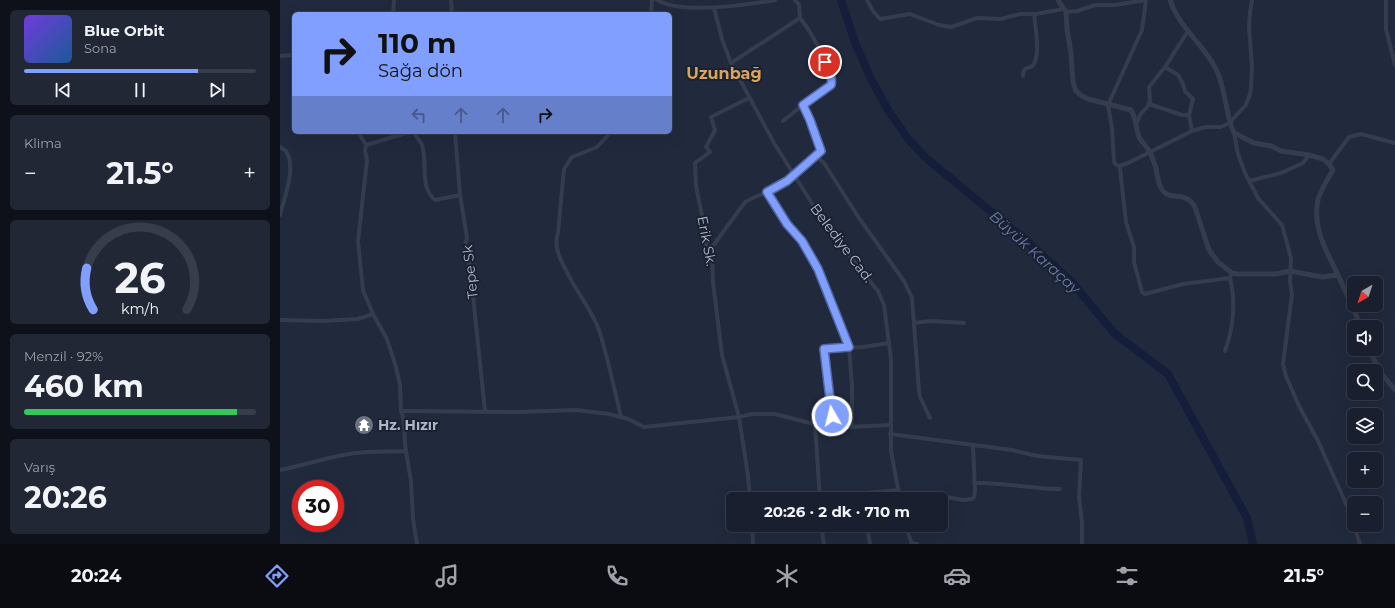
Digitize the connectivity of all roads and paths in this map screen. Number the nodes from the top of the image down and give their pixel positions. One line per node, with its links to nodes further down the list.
1 (394, 0): 15 (street)
2 (451, 0): 16 (street)
3 (652, 0): 17 (street)
4 (657, 0): 13 (street)
5 (775, 0): 12 (street)
6 (795, 0): 19 (street)
7 (868, 0): 18 (street)
8 (1058, 0): 14 (street)
9 (1170, 0): 20 (street)
10 (1252, 0): 33 (street)
11 (1386, 0): 24 (street)
12 (766, 1): 13 (street)
13 (714, 8): 23 (street, Belediye Cad.)
14 (1065, 10): 18 (street); 30 (street); 30 (street)
15 (393, 12)
16 (452, 12)
17 (651, 12)
18 (1034, 14): 26 (street)
19 (800, 18): 23 (street); 29 (street)
20 (1188, 31): 25 (street); 33 (street)
21 (292, 55): 22 (street)
22 (280, 56)
23 (730, 63): 27 (street, Belediye Cad.)
24 (1395, 65)
25 (1165, 67): 28 (street); 31 (street)
26 (1023, 76)
27 (749, 98): 50 (street, Belediye Cad.); 55 (street, Erik Sk.)
28 (1149, 104): 31 (street); 34 (street)
29 (803, 105): 32 (street); 47 (street)
30 (1108, 105): 34 (street); 49 (street)
31 (1189, 115): 35 (street)
32 (783, 121)
33 (1229, 123): 35 (street); 36 (street)
34 (1136, 125): 45 (street)
35 (1192, 130): 45 (street)
36 (1234, 133): 46 (street); 51 (street)
37 (359, 134): 43 (street)
38 (403, 134): 43 (street)
39 (414, 134): 53 (street)
40 (455, 134): 53 (street, Tepe Sk)
41 (609, 134): 71 (street)
42 (1395, 143): 48 (street)
43 (366, 145): 59 (street)
44 (280, 147): 54 (street)
45 (1150, 151): 49 (street); 57 (street)
46 (1309, 155): 48 (street); 51 (street)
47 (816, 156): 50 (street); 62 (street)
48 (1329, 164): 58 (street)
49 (1118, 166): 57 (street)
50 (794, 175): 52 (street); 64 (street, Belediye Cad.)
51 (1249, 181): 56 (street)
52 (767, 192): 55 (street); 65 (street)
53 (460, 195): 70 (street, Tepe Sk)
54 (280, 215)
55 (710, 250): 72 (street, Erik Sk.)
56 (1290, 271): 57 (street); 58 (street); 99 (street)
57 (1231, 275): 66 (street)
58 (1338, 275): 61 (street)
59 (373, 314): 60 (street); 69 (street)
60 (280, 320)
61 (1358, 320)
62 (914, 323): 63 (street); 73 (street)
63 (964, 324)
64 (889, 343): 65 (street); 75 (street, Belediye Cad.)
65 (849, 347): 76 (street); 77 (street)
66 (1225, 351)
67 (1372, 356): 68 (street)
68 (1395, 390)
69 (401, 411): 70 (street); 80 (street)
70 (484, 412): 71 (street)
71 (621, 417): 72 (street)
72 (739, 417): 74 (street); 84 (street, Erik Sk.)
73 (930, 418)
74 (815, 425): 77 (street); 85 (street)
75 (890, 425): 76 (street); 78 (street, Belediye Cad.)
76 (852, 426): 77 (street)
77 (833, 428)
78 (890, 434): 79 (street); 86 (street, Belediye Cad.)
79 (974, 445): 82 (street); 98 (street)
80 (406, 451): 81 (street); 92 (street)
81 (280, 470)
82 (974, 483): 83 (street); 87 (street)
83 (1060, 489)
84 (749, 492)
85 (820, 492)
86 (899, 492)
87 (948, 497)
88 (752, 532): 93 (street)
89 (823, 532): 94 (street)
90 (868, 532): 95 (street)
91 (907, 532): 96 (street)
92 (417, 544)
93 (752, 544)
94 (824, 544)
95 (870, 544)
96 (911, 544): 97 (street)
97 (917, 544)
98 (1082, 544)
99 (1360, 544)

